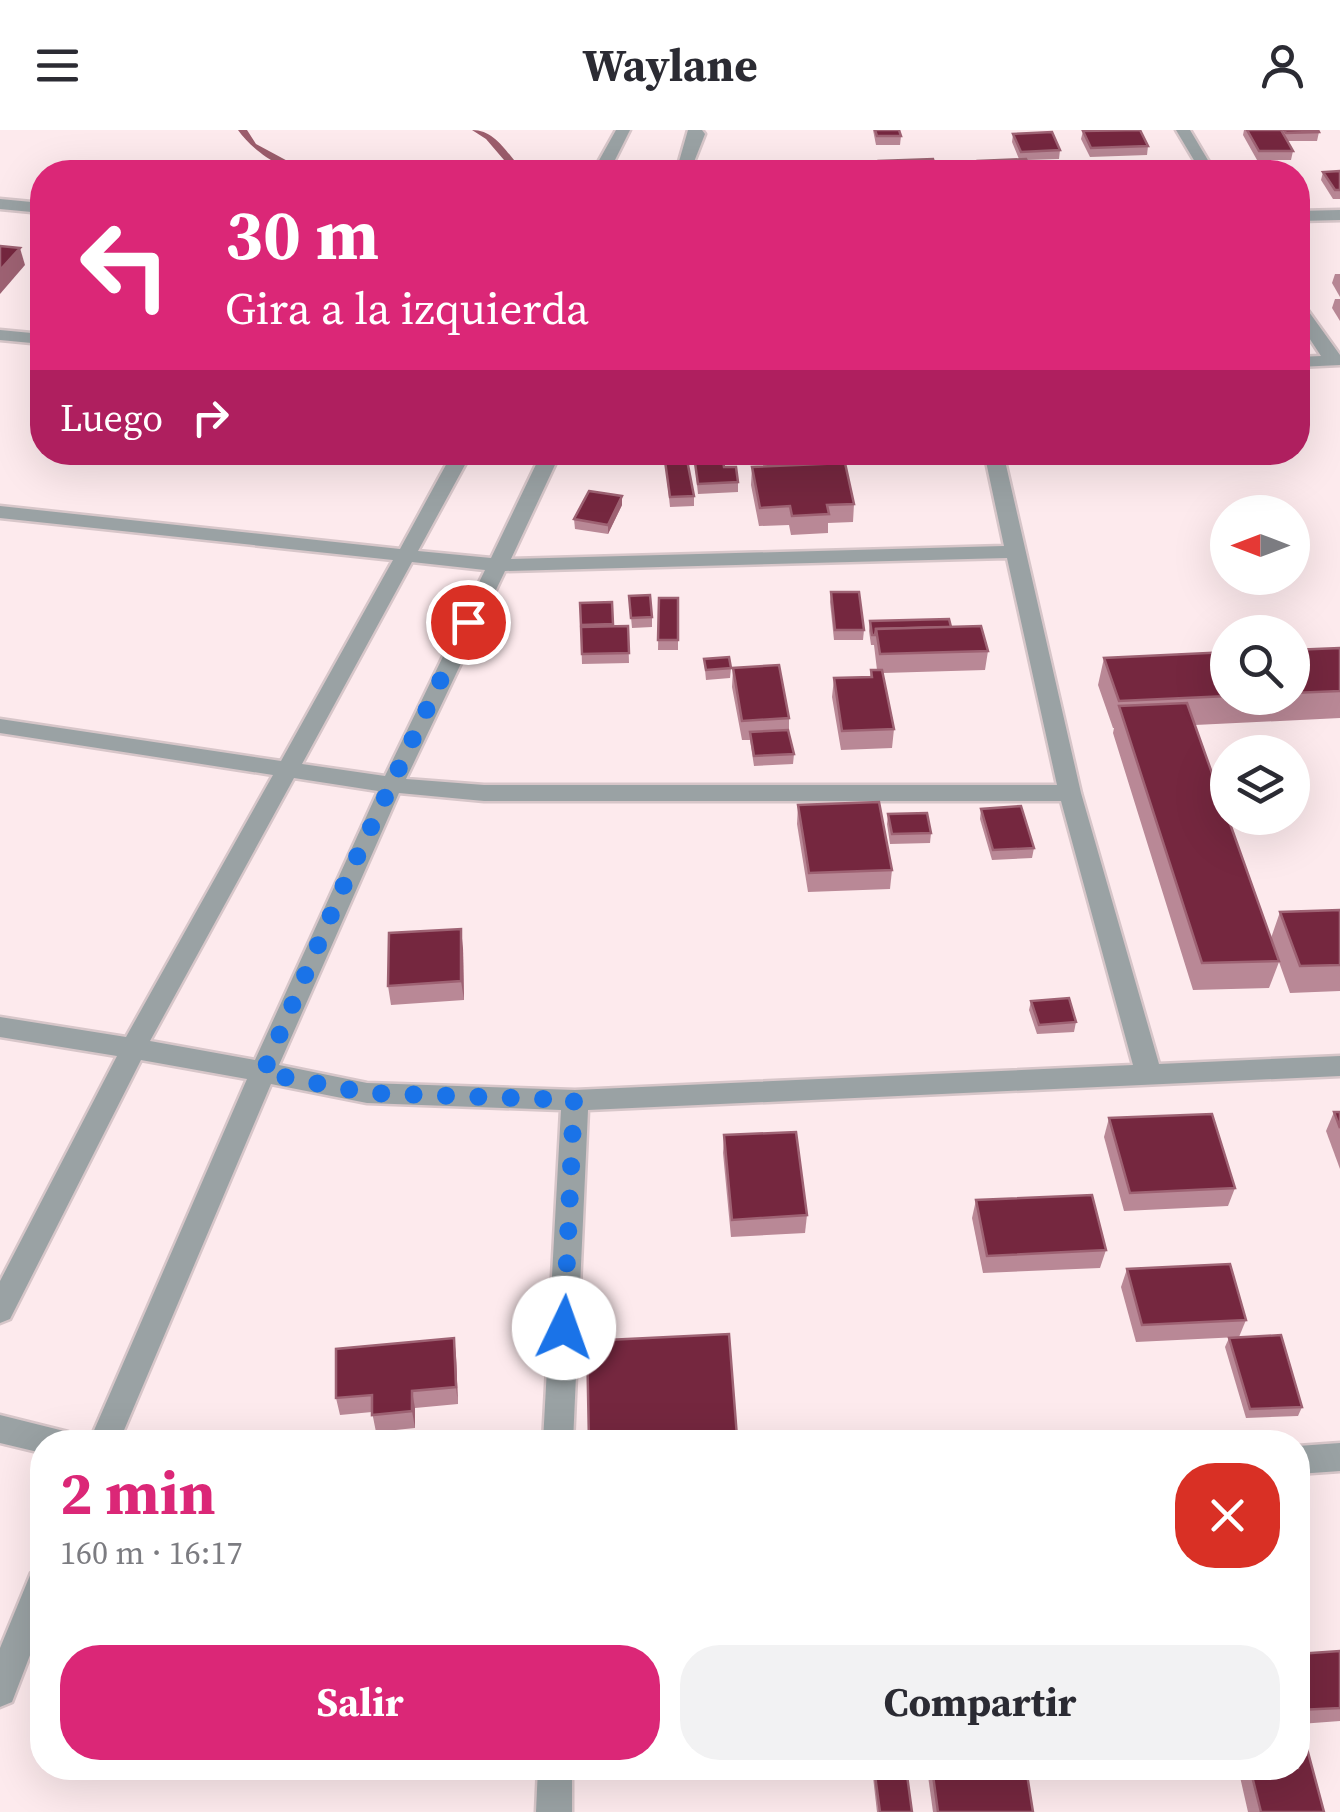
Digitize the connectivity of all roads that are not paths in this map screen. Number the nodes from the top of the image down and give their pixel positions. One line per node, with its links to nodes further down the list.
1 (623, 130): 4 (street)
2 (695, 130): 5 (street)
3 (1183, 130): 6 (street)
4 (607, 160)
5 (687, 160)
6 (1201, 160)
7 (0, 204): 8 (street)
8 (30, 207)
9 (1340, 215): 10 (street)
10 (1310, 216)
11 (1310, 326): 14 (street)
12 (0, 335): 13 (street)
13 (30, 339)
14 (1336, 361): 15 (street)
15 (1310, 362)
16 (456, 465): 21 (street)
17 (546, 465): 22 (street)
18 (997, 465): 20 (street)
19 (0, 512): 21 (street)
20 (1016, 552): 22 (street); 26 (street)
21 (407, 556): 22 (street); 24 (street)
22 (496, 565): 25 (street)
23 (0, 726): 24 (street)
24 (290, 770): 25 (street); 28 (street)
25 (391, 785): 26 (street); 31 (street)
26 (1070, 793): 30 (street)
27 (0, 1027): 28 (street)
28 (133, 1048): 31 (street); 33 (street)
29 (1340, 1066): 30 (street)
30 (1148, 1072): 32 (street)
31 (263, 1073): 32 (street); 35 (street)
32 (574, 1100): 36 (street)
33 (0, 1310)
34 (0, 1429): 37 (street)
35 (109, 1430)
36 (559, 1430)
37 (30, 1436)
38 (1340, 1457): 39 (street)
39 (1310, 1459)
40 (30, 1614): 41 (street)
41 (0, 1690)
42 (554, 1780): 43 (street)
43 (554, 1812)

